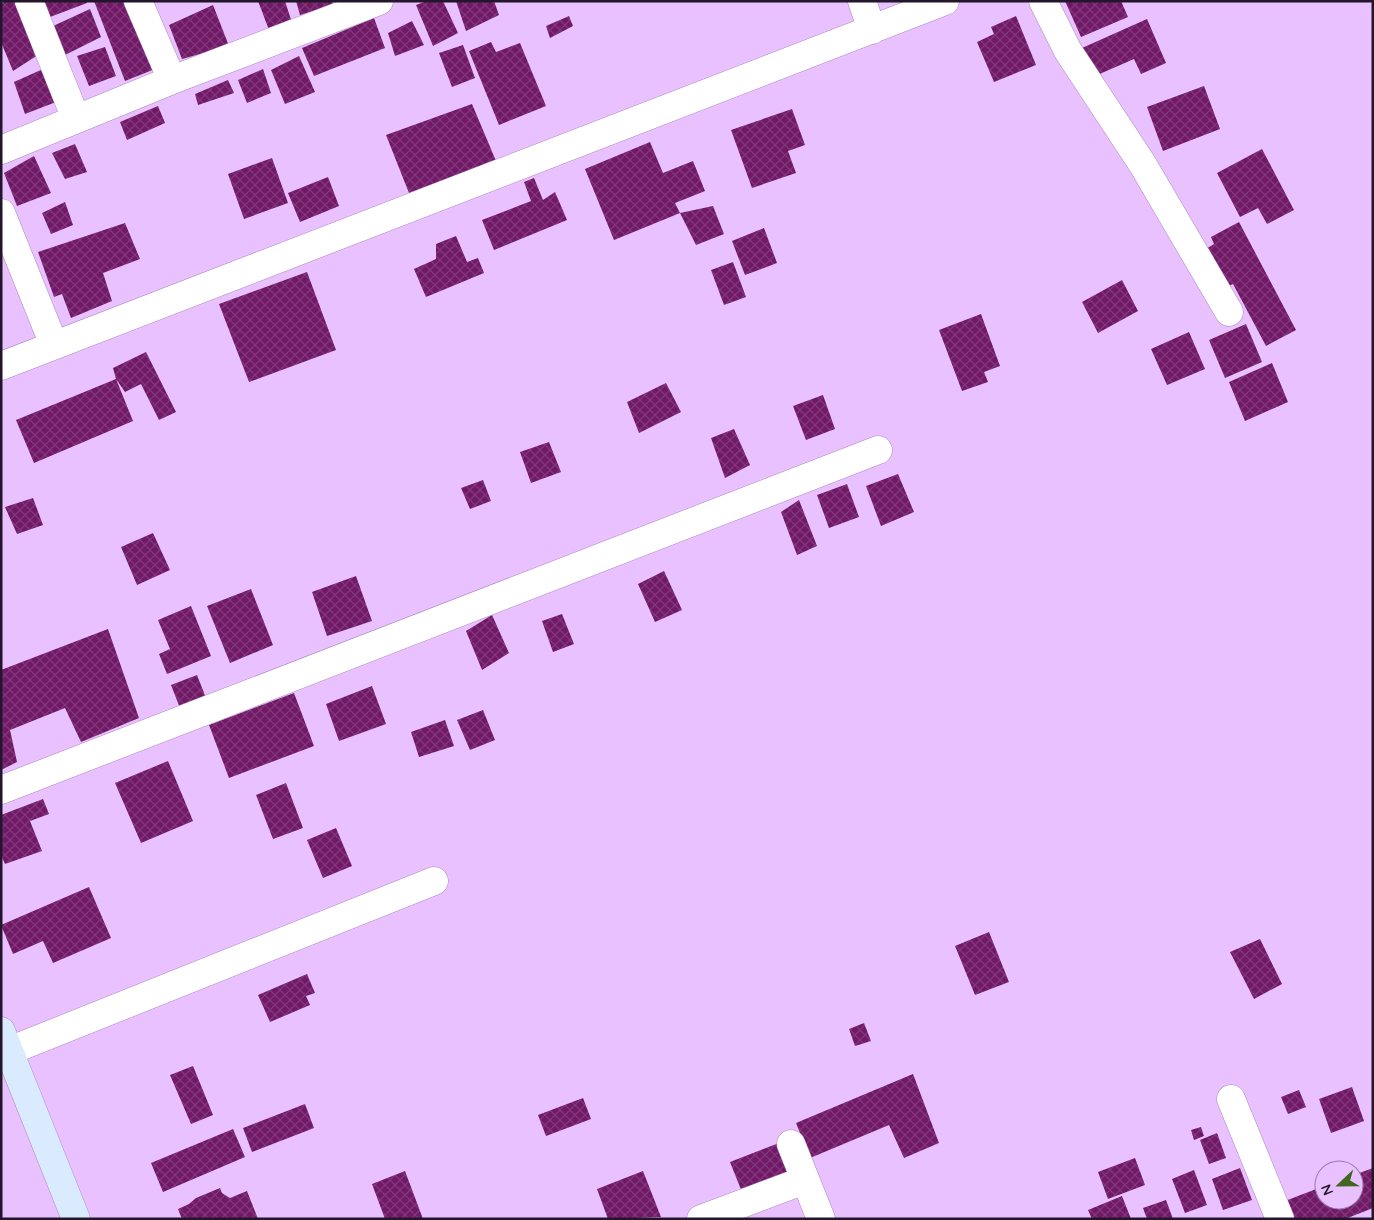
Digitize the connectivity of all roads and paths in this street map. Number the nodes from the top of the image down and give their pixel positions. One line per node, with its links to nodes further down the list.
1 (29, 1): 9 (street)
2 (138, 1): 8 (street)
3 (862, 1): 7 (street)
4 (945, 1): 7 (street)
5 (1043, 1): 12 (street)
6 (367, 3): 8 (street)
7 (872, 30): 13 (street)
8 (172, 80): 9 (street)
9 (76, 119): 10 (street)
10 (1, 150)
11 (1, 214): 13 (street)
12 (1229, 312)
13 (54, 345): 14 (street)
14 (1, 366)
15 (878, 450): 16 (street)
16 (1, 790)
17 (434, 881): 18 (street)
18 (5, 1041): 22 (main road)
19 (1231, 1099): 25 (street)
20 (791, 1144): 21 (street)
21 (805, 1180): 23 (street); 24 (street)
22 (76, 1219)
23 (702, 1219)
24 (821, 1219)
25 (1280, 1219)

